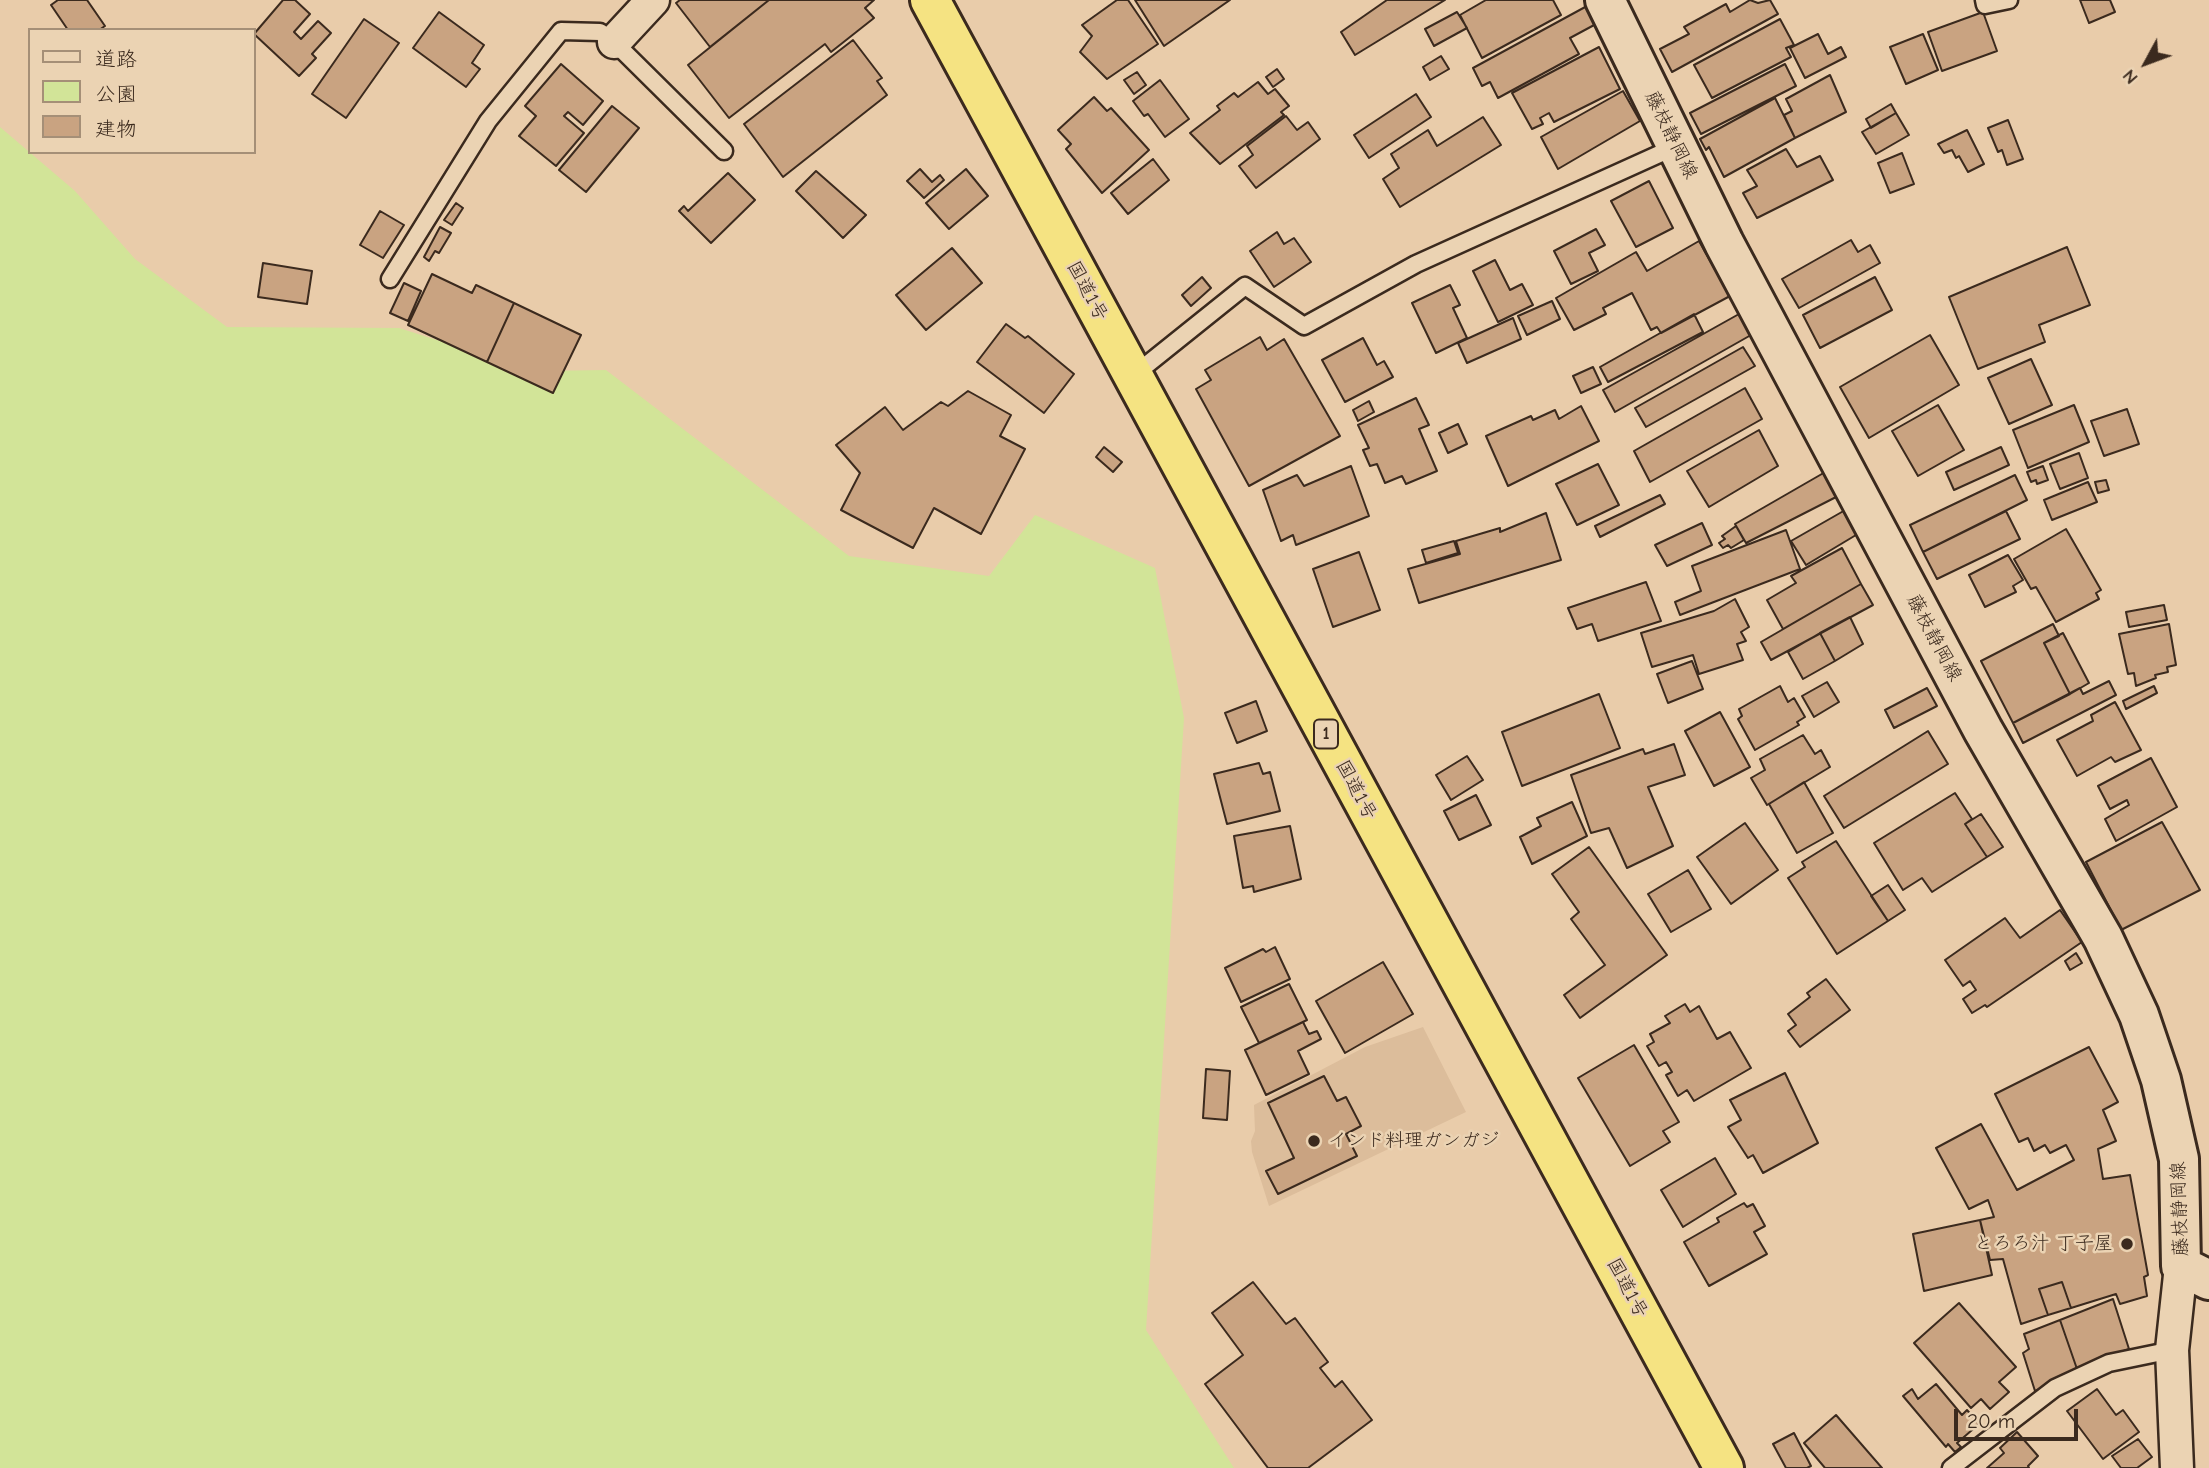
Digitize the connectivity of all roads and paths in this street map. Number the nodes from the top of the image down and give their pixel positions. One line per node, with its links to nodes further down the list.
1 (653, 0): 6 (street)
2 (930, 0): 10 (highway, 国道1号 / 1)
3 (1605, 0): 7 (main road, 藤枝静岡線)
4 (1984, 0): 5 (lane)
5 (2009, 0)
6 (614, 42): 8 (lane); 9 (lane)
7 (1677, 146): 10 (lane); 11 (main road, 藤枝静岡線)
8 (724, 151)
9 (390, 279)
10 (1132, 376): 13 (highway, 国道1号 / 1)
11 (2195, 1273): 12 (street)
12 (2172, 1350): 14 (lane); 15 (street)
13 (1724, 1468)
14 (1951, 1468)
15 (2177, 1468)

